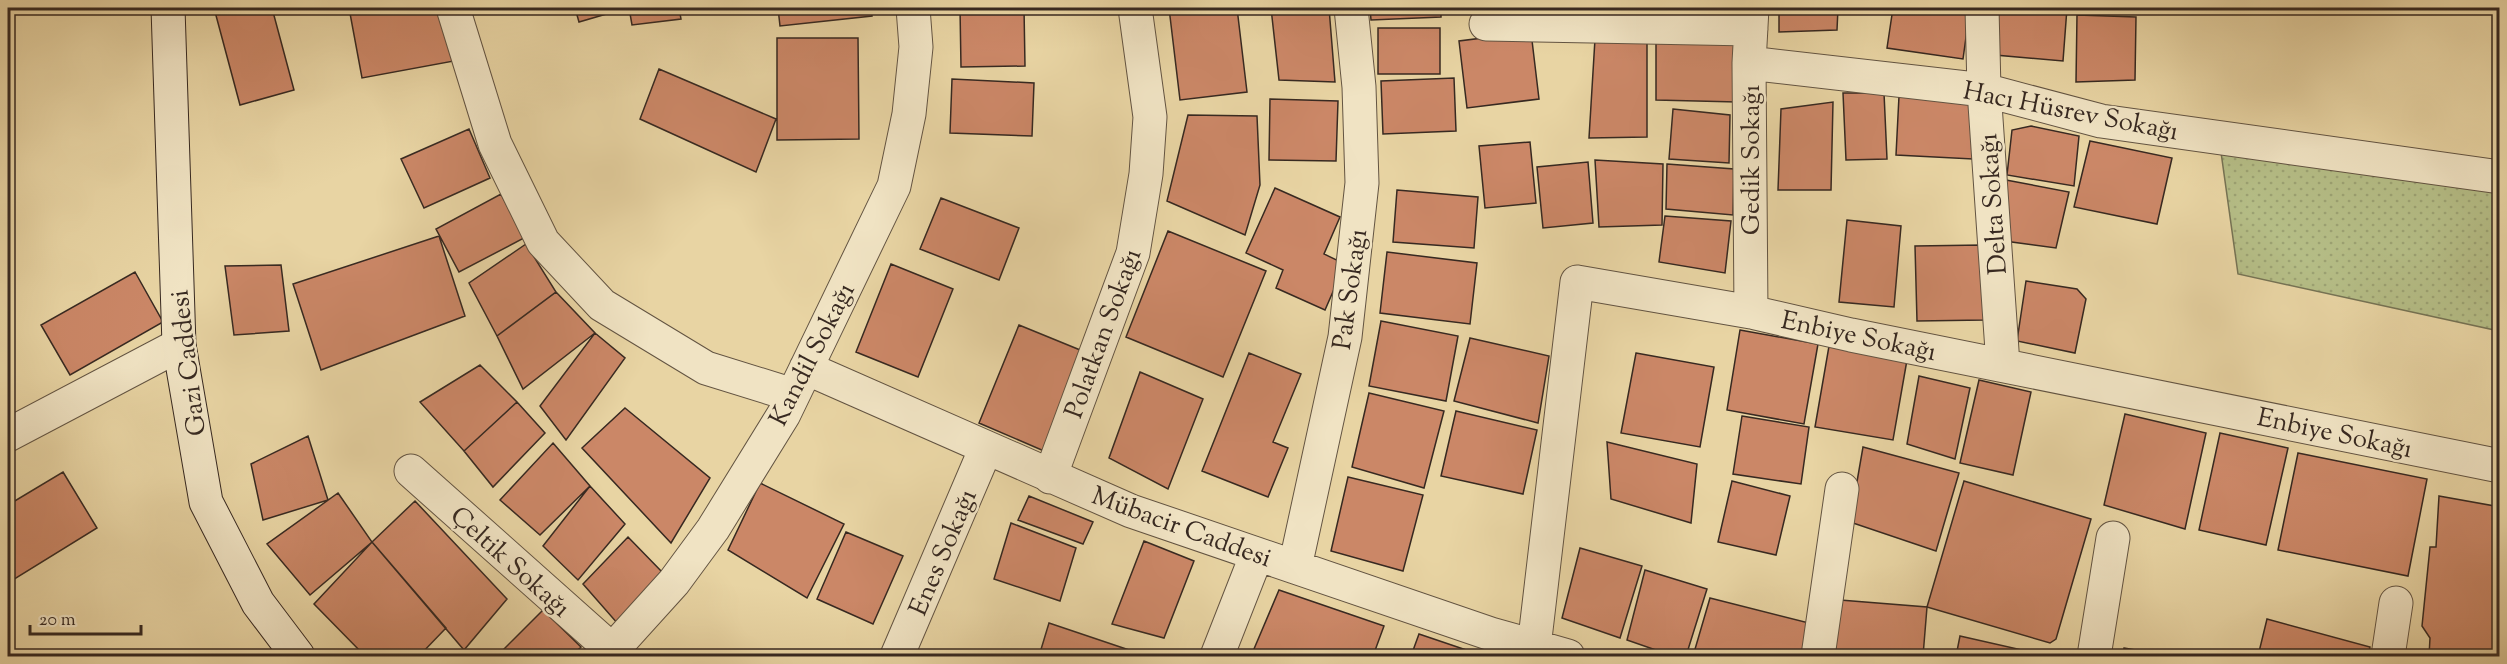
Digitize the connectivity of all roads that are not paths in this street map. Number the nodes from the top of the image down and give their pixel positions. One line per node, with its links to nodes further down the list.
1 (168, 8): 13 (street, Gazi Caddesi)
2 (453, 8): 15 (street, Mübacir Caddesi)
3 (913, 8): 15 (street, Kandil Sokağı)
4 (1135, 8): 20 (street, Polatkan Sokağı)
5 (1351, 8): 24 (street, Pak Sokağı)
6 (1982, 8): 10 (street, Delta Sokağı)
7 (1751, 18): 8 (street); 9 (street, Gedik Sokağı)
8 (1486, 24)
9 (1749, 63): 10 (street, Hacı Hüsrev Sokağı); 12 (street, Gedik Sokağı)
10 (1984, 90): 11 (street, Hacı Hüsrev Sokağı); 14 (street, Delta Sokağı)
11 (2499, 177)
12 (1751, 312): 14 (street, Enbiye Sokağı); 26 (street, Enbiye Sokağı)
13 (179, 345): 16 (street); 28 (street, Gazi Caddesi)
14 (2003, 365): 18 (street, Enbiye Sokağı)
15 (800, 382): 17 (street, Mübacir Caddesi); 27 (street, Kandil Sokağı)
16 (8, 435)
17 (986, 448): 20 (street, Mübacir Caddesi); 29 (street, Enes Sokağı)
18 (2499, 466)
19 (411, 471): 27 (street, Çeltik Sokağı)
20 (1050, 477): 23 (street, Mübacir Caddesi)
21 (1842, 489): 31 (street)
22 (2113, 538): 32 (street)
23 (1257, 554): 24 (street, Mübacir Caddesi); 30 (street)
24 (1295, 567): 26 (street, Mübacir Caddesi)
25 (2396, 603): 33 (street)
26 (1545, 652)
27 (609, 653)
28 (298, 657)
29 (897, 657)
30 (1217, 657)
31 (1818, 657)
32 (2094, 657)
33 (2388, 657)

